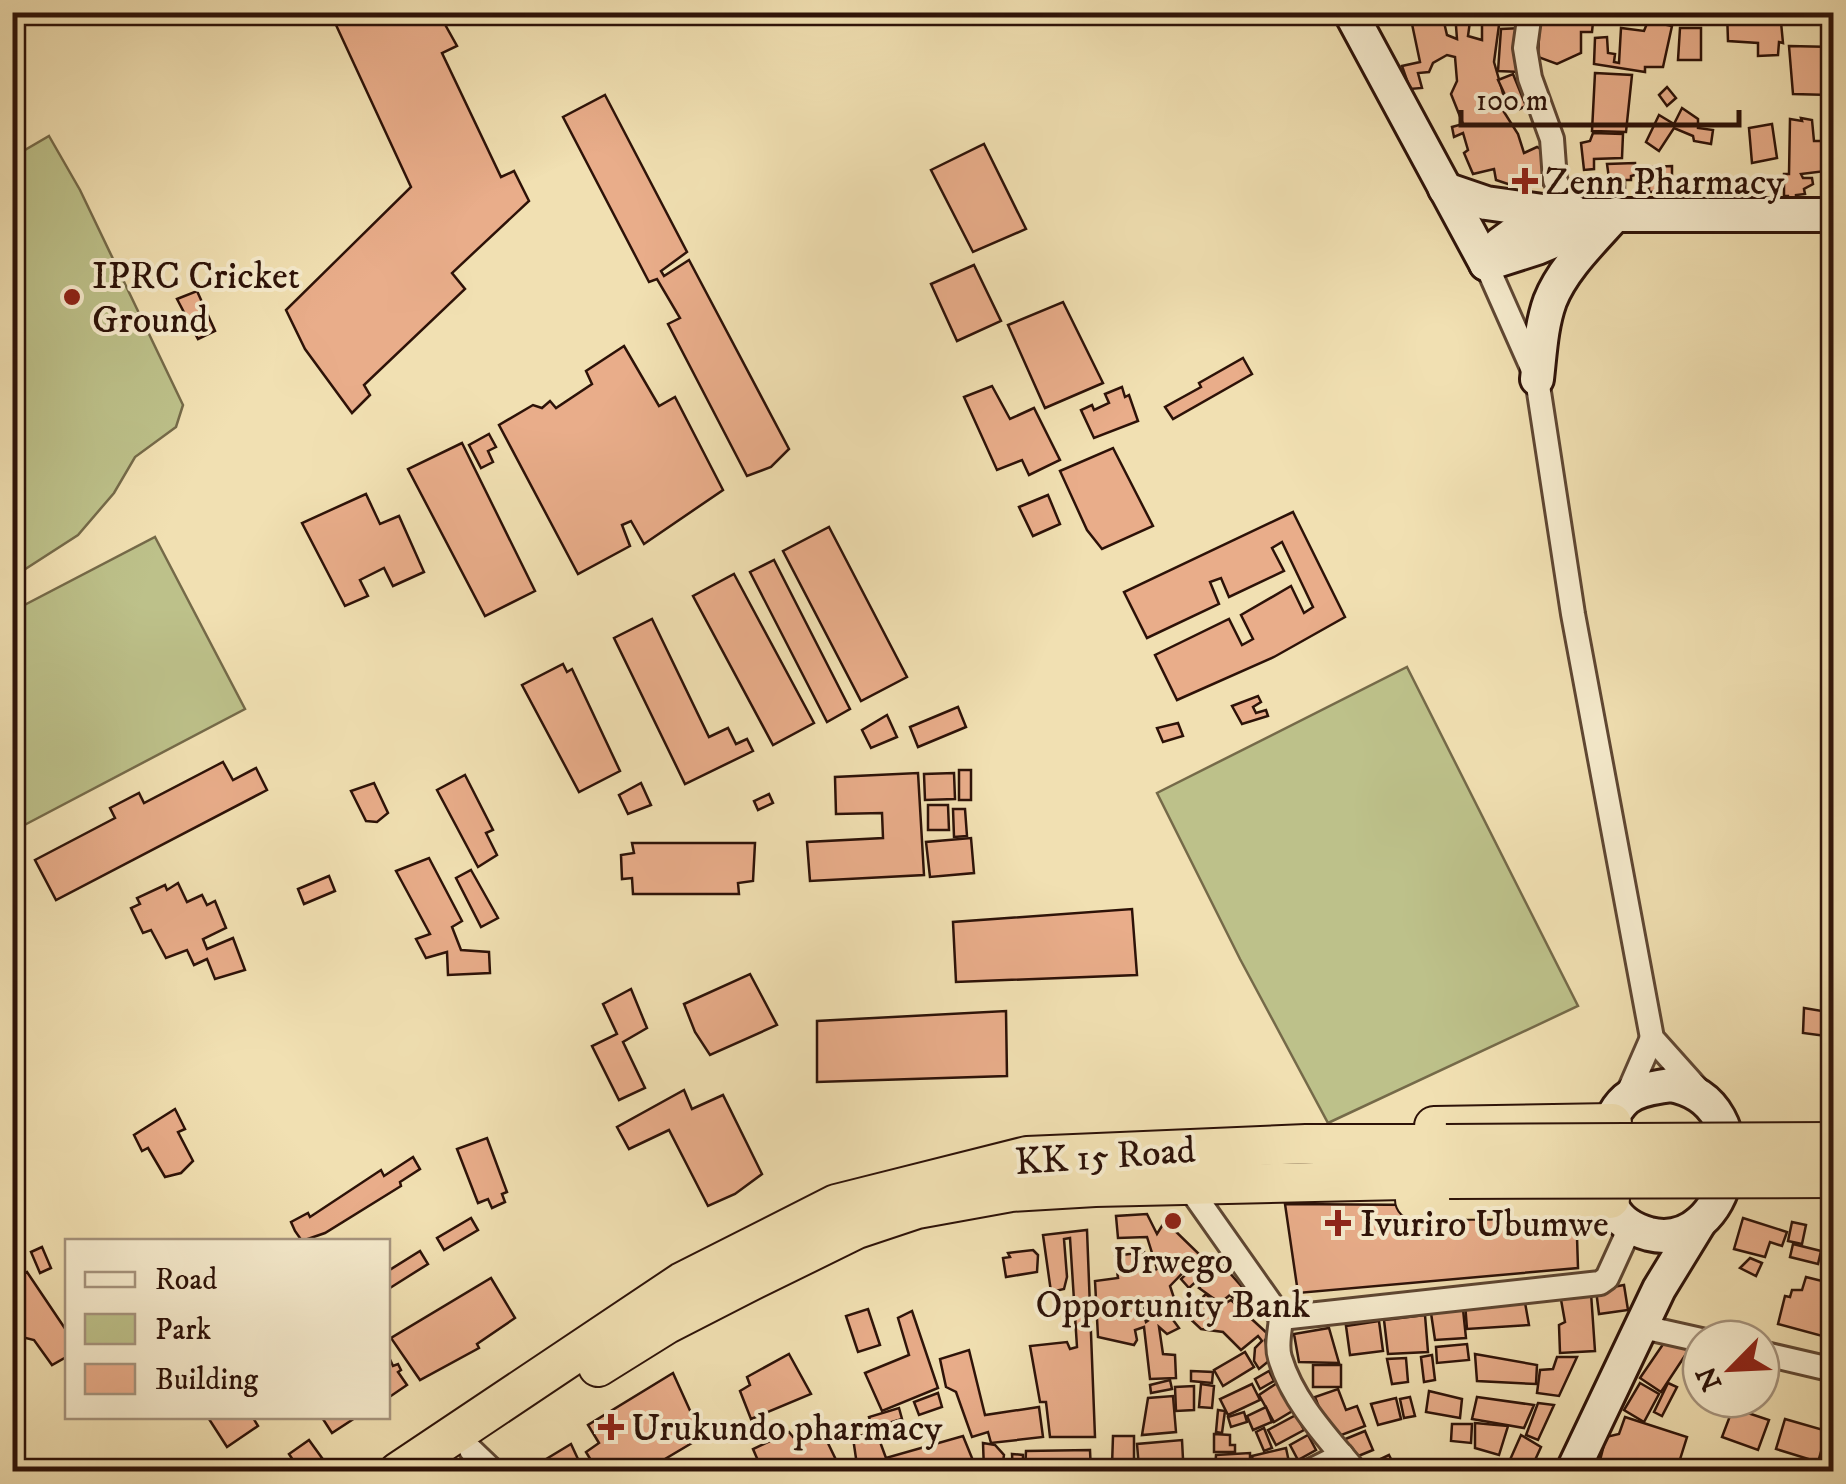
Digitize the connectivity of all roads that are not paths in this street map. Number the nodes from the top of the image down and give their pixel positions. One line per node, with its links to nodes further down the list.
1 (1350, 12): 3 (main road)
2 (1530, 12): 4 (street)
3 (1445, 188): 4 (main road); 6 (main road)
4 (1589, 214): 5 (main road); 6 (main road); 6 (main road); 7 (main road)
5 (1834, 215)
6 (1486, 264): 7 (street)
7 (1537, 378): 8 (street)
8 (1652, 1038): 9 (street); 10 (street)
9 (1618, 1111): 10 (main road); 13 (highway); 19 (main road)
10 (1716, 1113): 11 (highway); 18 (main road)
11 (1834, 1125)
12 (1834, 1142): 14 (highway, KK 15 Road, bridge)
13 (1149, 1150): 14 (highway, KK 15 Road); 28 (highway, KK 15 Road)
14 (1448, 1161): 15 (highway, KK 15 Road, bridge); 16 (highway, KK 15 Road)
15 (1834, 1178)
16 (1188, 1186): 19 (highway); 21 (street); 26 (highway, KK 15 Road)
17 (1834, 1194): 18 (highway)
18 (1710, 1207): 19 (main road); 20 (main road)
19 (1620, 1217): 20 (main road); 21 (street)
20 (1659, 1289): 22 (main road)
21 (1282, 1318): 27 (street)
22 (1643, 1327): 23 (street); 30 (main road)
23 (1681, 1336)
24 (1781, 1358): 25 (street)
25 (1834, 1370)
26 (469, 1464)
27 (1349, 1464): 29 (street)
28 (398, 1472)
29 (1308, 1472)
30 (1572, 1472)

